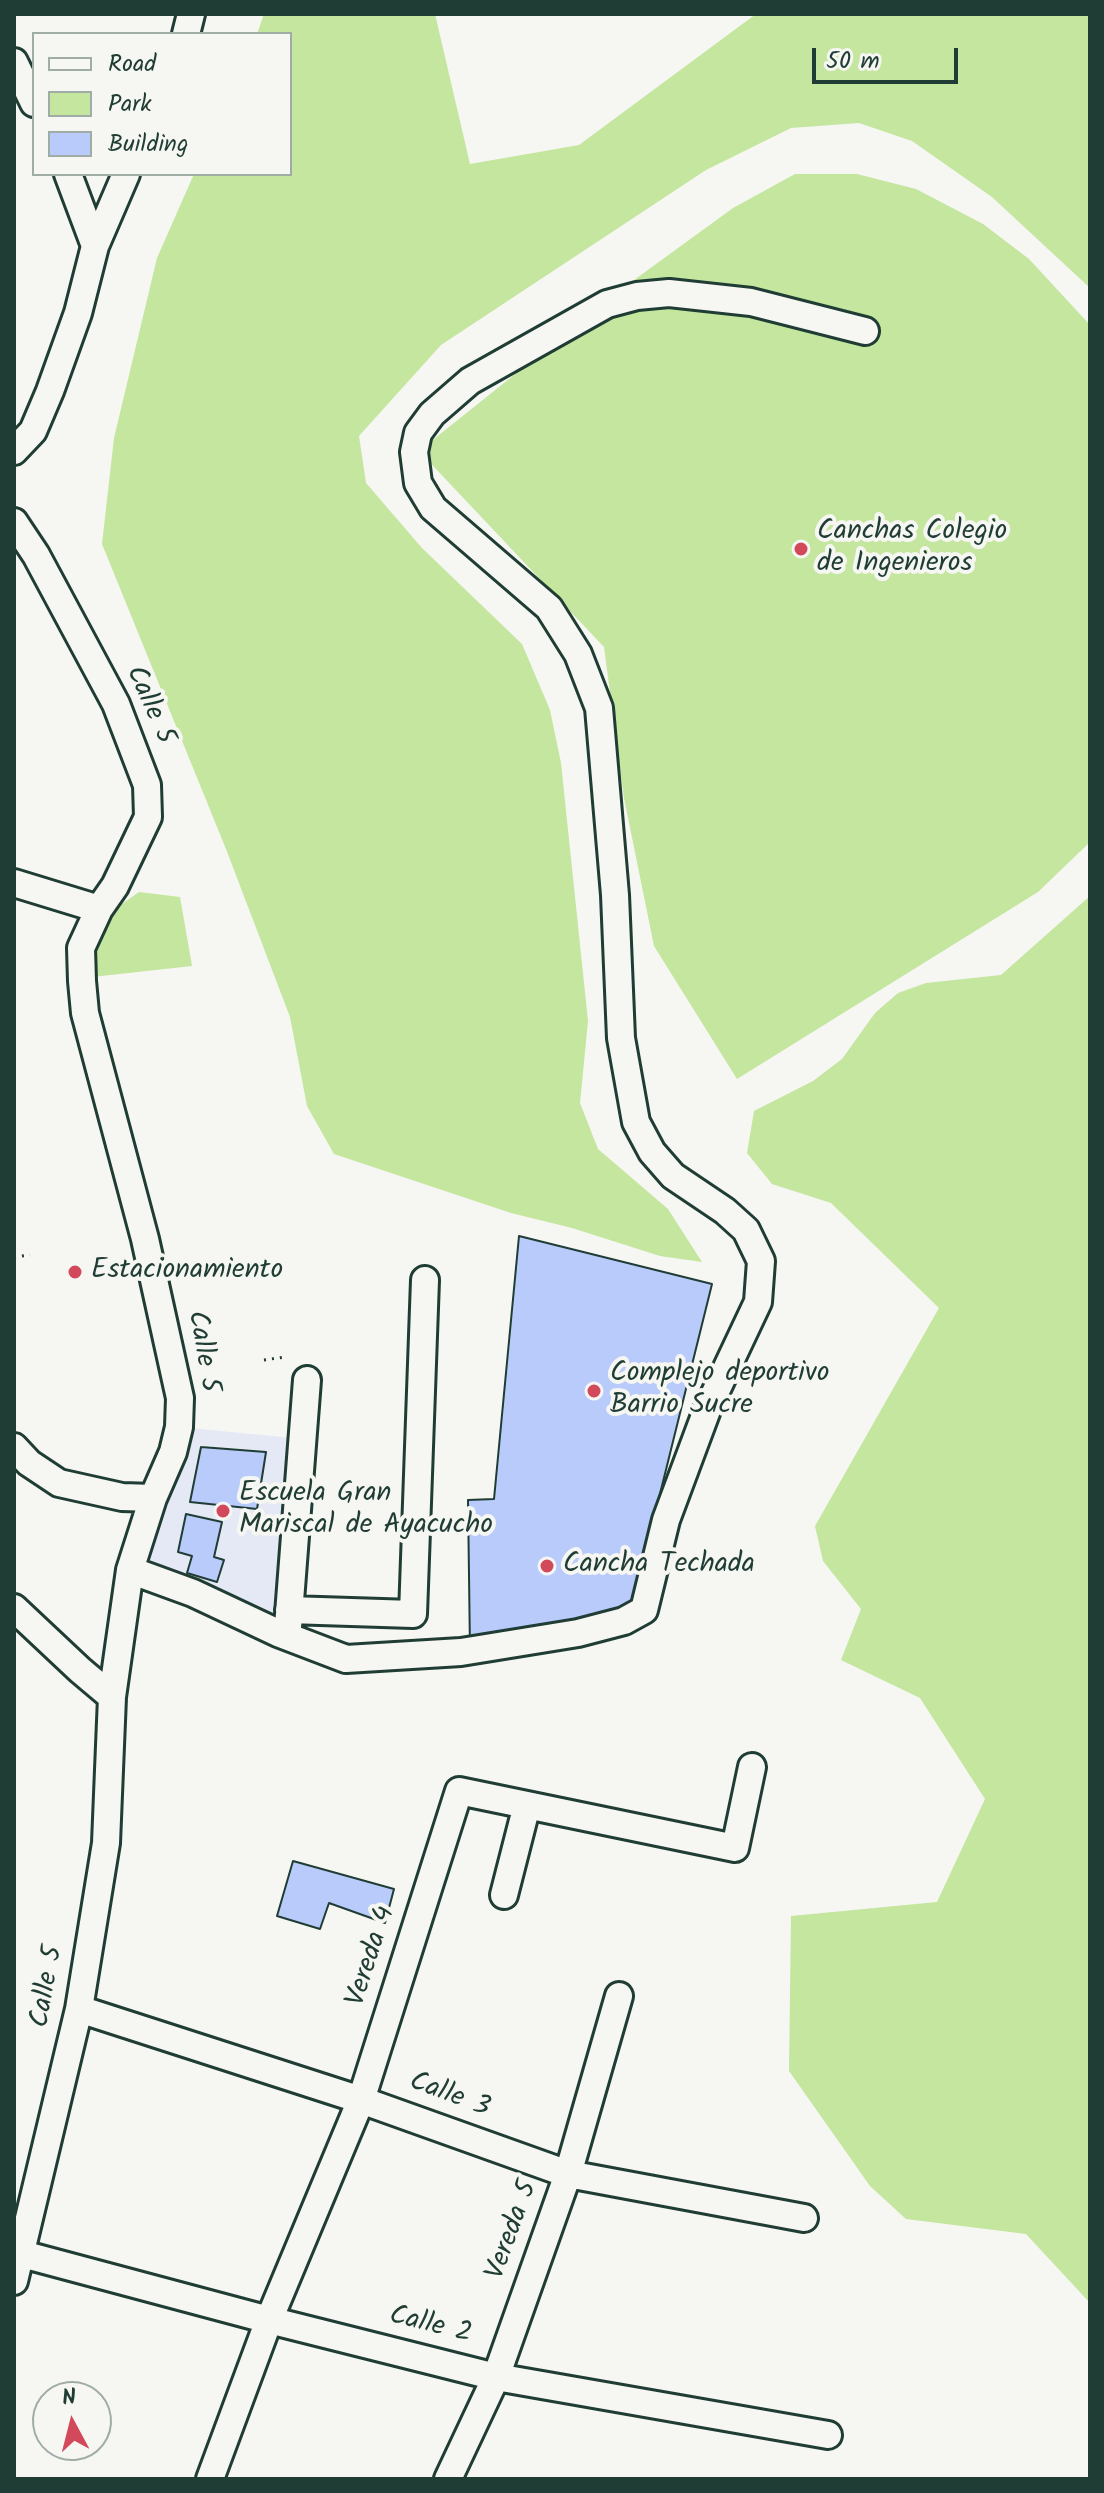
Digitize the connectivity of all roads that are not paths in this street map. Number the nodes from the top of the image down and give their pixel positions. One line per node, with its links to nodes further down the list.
1 (14, 62): 2 (street)
2 (32, 99)
3 (69, 176): 5 (street)
4 (125, 176): 5 (street)
5 (95, 246): 7 (street)
6 (865, 331): 18 (street)
7 (14, 451)
8 (14, 522): 10 (street, Calle 5)
9 (14, 883): 10 (street)
10 (99, 909): 14 (street, Calle 5)
11 (425, 1280): 17 (street)
12 (307, 1380): 17 (street)
13 (14, 1447): 14 (street)
14 (153, 1498): 15 (street, Calle 5)
15 (130, 1570): 18 (street); 19 (street, Calle 5)
16 (14, 1608): 19 (street)
17 (289, 1610): 18 (street)
18 (287, 1637)
19 (112, 1697): 24 (street, Calle 5)
20 (752, 1767): 21 (street, Vereda 4)
21 (527, 1805): 22 (street); 25 (street, Vereda 4)
22 (504, 1895)
23 (619, 1996): 26 (street, Vereda 5)
24 (79, 2009): 25 (street, Calle 3); 28 (street, Calle 5)
25 (361, 2100): 26 (street, Calle 3); 30 (street, Vereda 4)
26 (568, 2174): 27 (street, Calle 3); 31 (street, Vereda 5)
27 (804, 2218)
28 (22, 2254): 29 (street, Calle 5); 30 (street, Calle 2)
29 (14, 2281)
30 (269, 2320): 31 (street, Calle 2); 33 (street, Vereda 4)
31 (496, 2377): 32 (street, Calle 2); 34 (street, Vereda 5)
32 (828, 2435)
33 (210, 2479)
34 (448, 2479)

